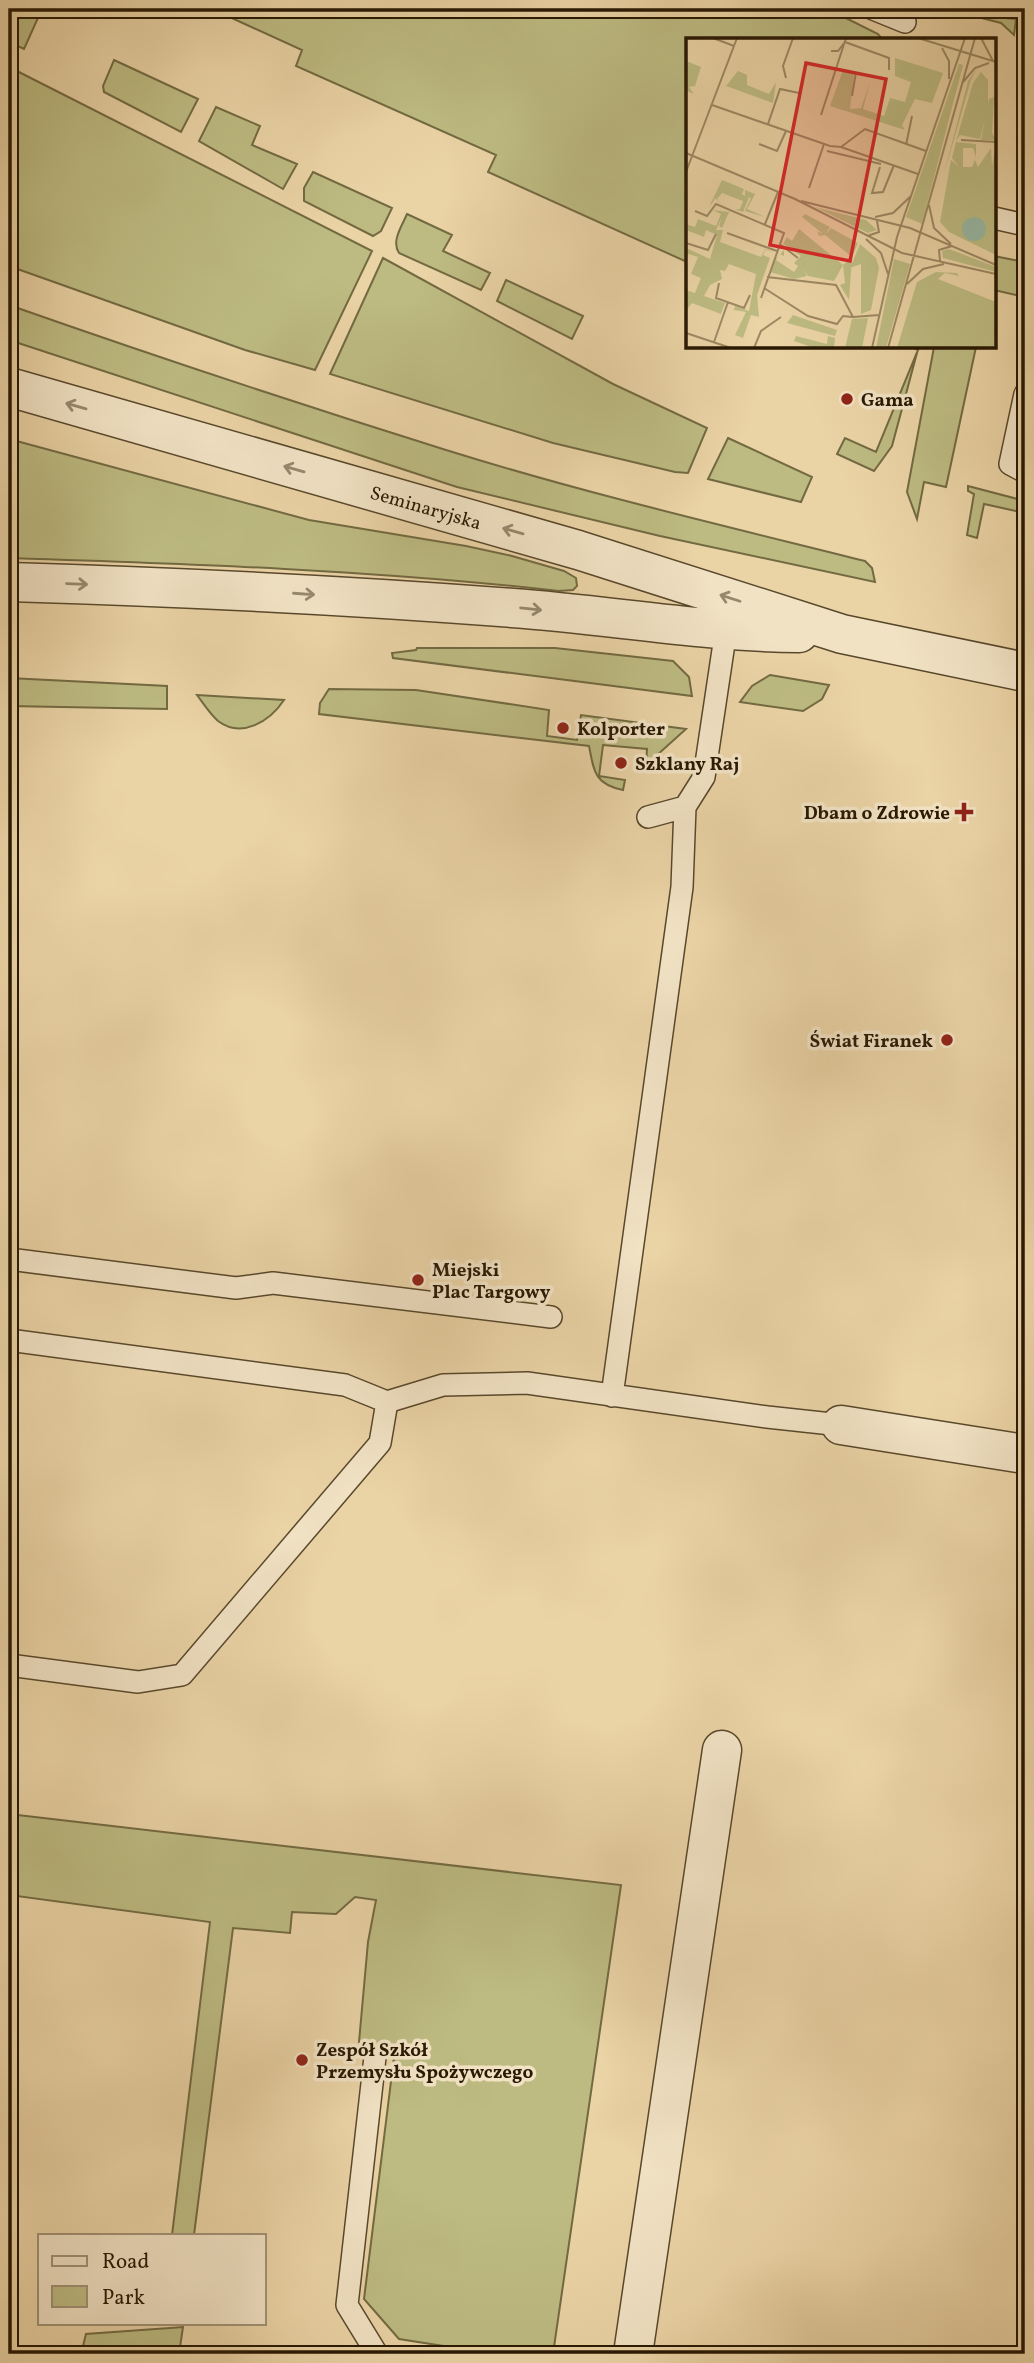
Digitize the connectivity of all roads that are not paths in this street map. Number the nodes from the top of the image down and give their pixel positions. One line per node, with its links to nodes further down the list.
1 (873, 9): 2 (lane)
2 (905, 24)
3 (996, 218): 4 (lane)
4 (1025, 225)
5 (9, 387): 10 (street, Seminaryjska, one-way to 5)
6 (1025, 394): 7 (lane)
7 (1025, 472)
8 (9, 582): 9 (street, Seminaryjska, one-way to 9)
9 (726, 629): 10 (street, Seminaryjska); 12 (lane)
10 (842, 634): 11 (street, Seminaryjska)
11 (1025, 672)
12 (685, 807): 13 (lane); 17 (lane)
13 (648, 817)
14 (9, 1259): 15 (lane)
15 (551, 1317)
16 (9, 1340): 18 (lane)
17 (612, 1396): 18 (lane); 19 (lane)
18 (387, 1402): 21 (lane)
19 (841, 1425): 20 (street)
20 (1025, 1454)
21 (9, 1665)
22 (722, 1750): 25 (street)
23 (375, 2057): 24 (lane)
24 (377, 2354)
25 (633, 2354)

